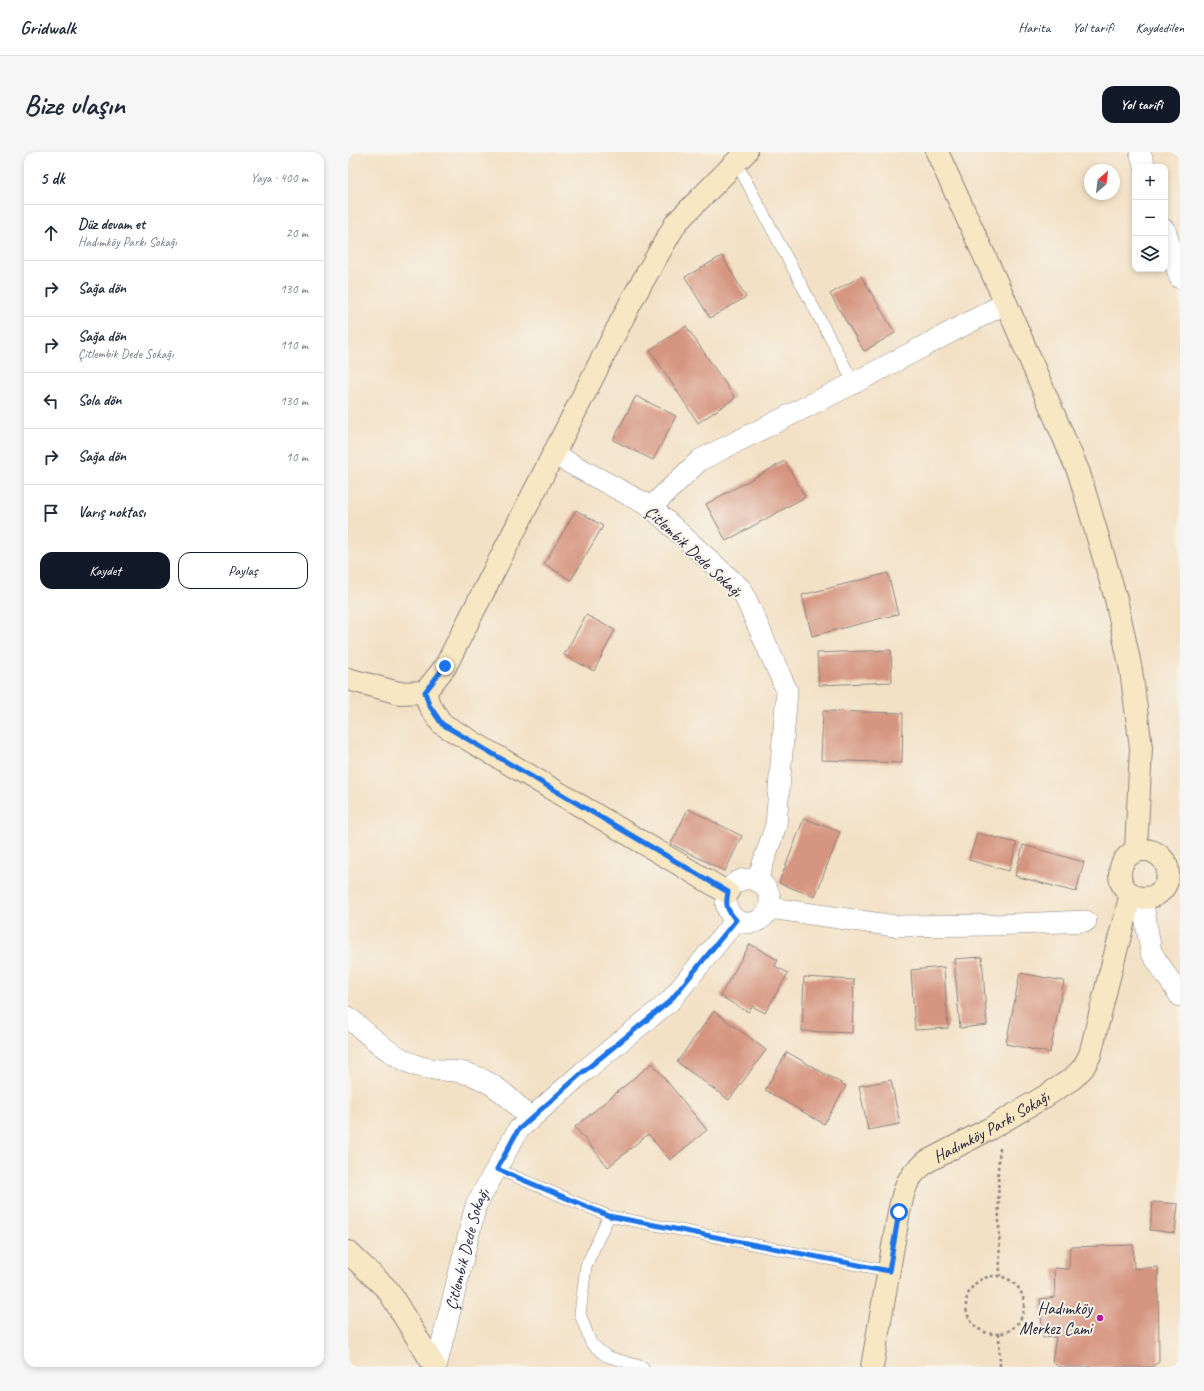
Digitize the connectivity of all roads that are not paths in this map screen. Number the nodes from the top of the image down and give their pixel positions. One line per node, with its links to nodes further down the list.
1 (937, 152): 7 (main road)
2 (1140, 152): 4 (street)
3 (741, 157): 8 (lane); 9 (main road)
4 (1144, 164)
5 (1167, 236): 6 (street)
6 (1180, 278)
7 (1006, 303): 8 (street); 13 (main road)
8 (854, 383): 10 (street)
9 (553, 454): 10 (street, Çitlembik Dede Sokağı); 12 (main road)
10 (651, 507): 16 (street, Çitlembik Dede Sokağı)
11 (348, 679): 12 (main road)
12 (425, 692): 18 (main road)
13 (1136, 850): 15 (main road); 19 (main road)
14 (1180, 850): 15 (main road)
15 (1158, 854): 17 (main road)
16 (757, 881): 18 (street); 20 (street)
17 (1173, 881): 19 (main road)
18 (728, 892): 21 (street)
19 (1136, 896): 23 (street); 29 (main road, Hadımköy Parkı Sokağı)
20 (770, 908): 21 (street); 22 (street)
21 (736, 920): 25 (street, Çitlembik Dede Sokağı)
22 (1086, 921)
23 (1180, 996)
24 (348, 1017): 25 (street)
25 (530, 1119): 26 (street, Çitlembik Dede Sokağı)
26 (497, 1169): 27 (lane); 31 (street, Çitlembik Dede Sokağı)
27 (609, 1216): 29 (lane); 30 (lane)
28 (348, 1252): 31 (main road)
29 (889, 1271): 34 (main road, Hadımköy Parkı Sokağı)
30 (606, 1356): 32 (lane); 33 (lane)
31 (436, 1367)
32 (602, 1367)
33 (643, 1367)
34 (872, 1367)

